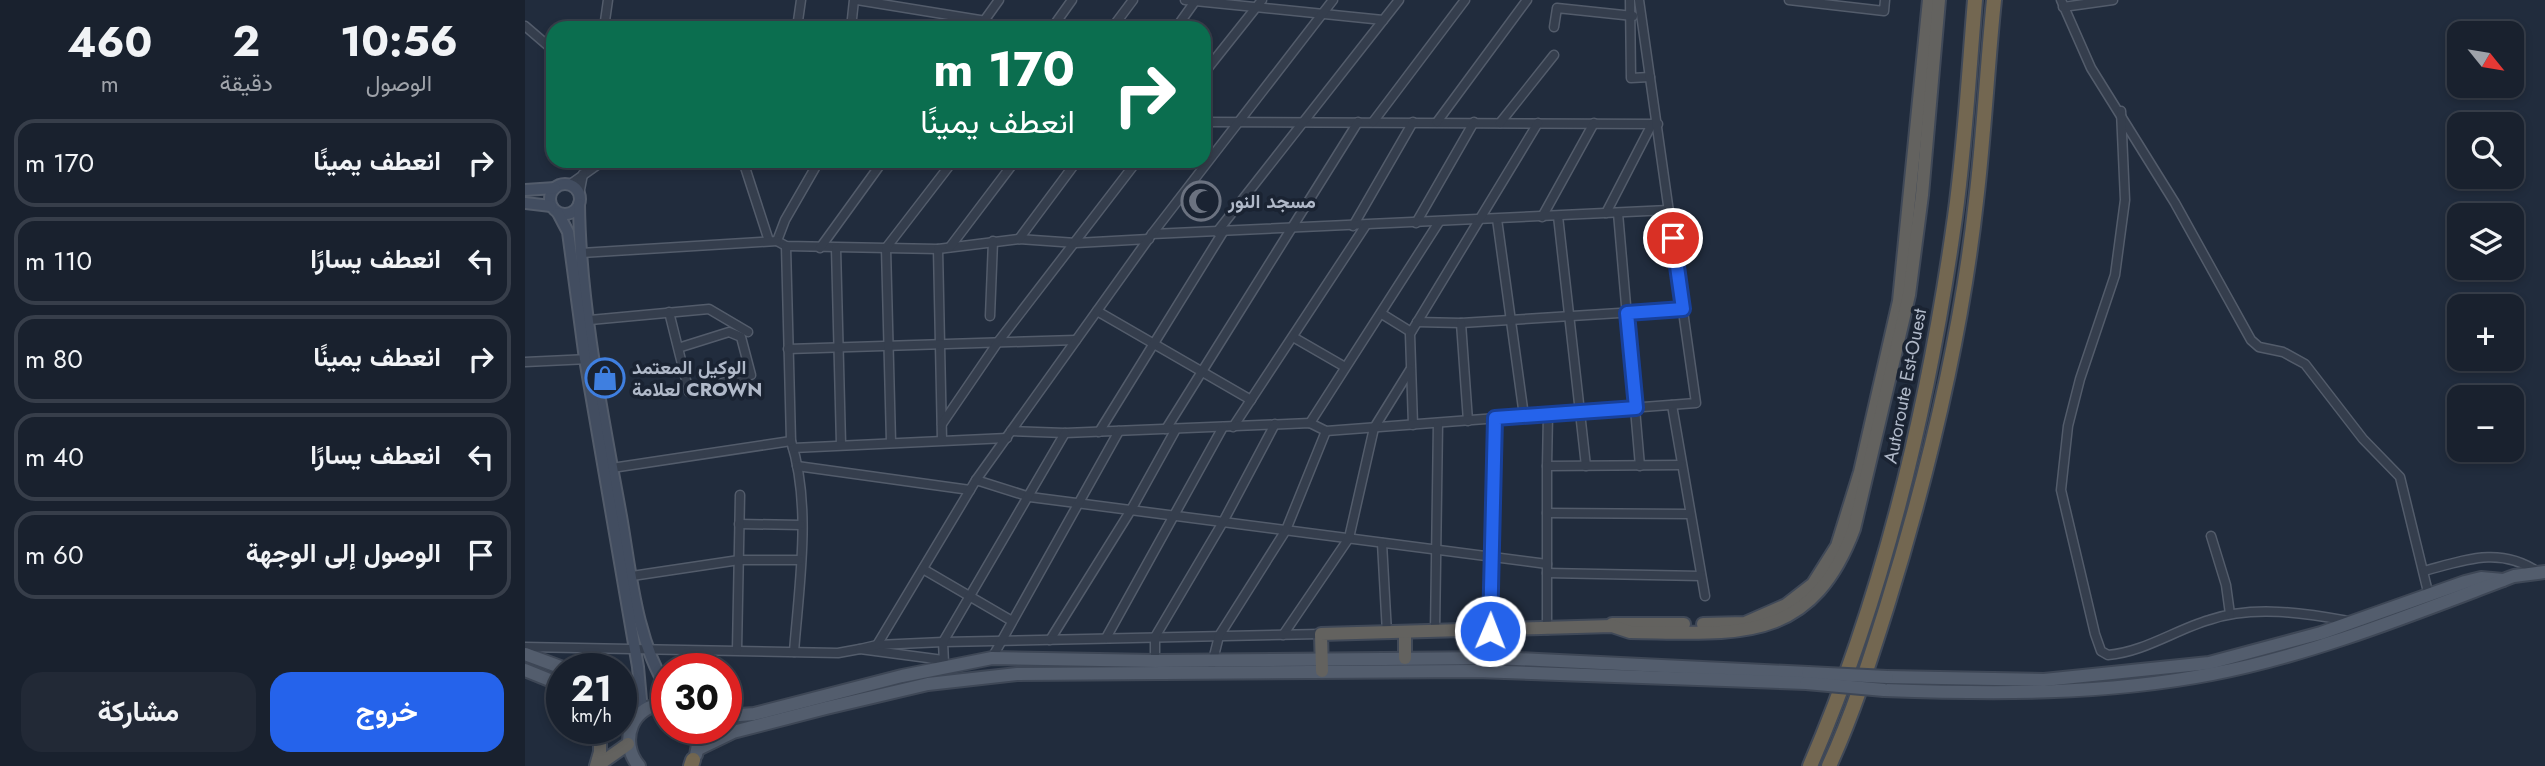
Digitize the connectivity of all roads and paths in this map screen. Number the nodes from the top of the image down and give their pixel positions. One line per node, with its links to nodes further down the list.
1 (608, 0): 30 (street)
2 (801, 0): 31 (street)
3 (856, 0): 32 (street); 33 (street)
4 (999, 0): 34 (street)
5 (1072, 0): 35 (street)
6 (1133, 0): 36 (street)
7 (1185, 0): 22 (street)
8 (1262, 0): 26 (street)
9 (1333, 0): 27 (street)
10 (1399, 0): 29 (street)
11 (1465, 0): 49 (street)
12 (1527, 0): 51 (street)
13 (1630, 0): 28 (street)
14 (1639, 0): 43 (street)
15 (1789, 0): 24 (street)
16 (1885, 0): 24 (street)
17 (1929, 0): 190 (highway)
18 (1939, 0): 190 (highway)
19 (1975, 0): 237 (highway, Autoroute Est-Ouest)
20 (1994, 0): 238 (highway, Autoroute Est-Ouest)
21 (2113, 0): 25 (street)
22 (1196, 1): 23 (street); 37 (street)
23 (1246, 3): 26 (street)
24 (1843, 3)
25 (2062, 4): 44 (street)
26 (1255, 9): 27 (street); 42 (street)
27 (1323, 14): 29 (street); 46 (street)
28 (1633, 16): 39 (street); 43 (street)
29 (1383, 20): 45 (street)
30 (605, 21)
31 (798, 21)
32 (854, 21)
33 (963, 21)
34 (986, 21)
35 (1057, 21)
36 (1117, 21)
37 (1181, 21)
38 (525, 26): 40 (street)
39 (1554, 27)
40 (546, 44)
41 (1554, 55): 53 (street)
42 (1211, 64)
43 (1650, 77): 56 (street)
44 (2120, 111): 179 (street); 187 (street)
45 (1305, 120): 46 (street); 48 (street); 85 (street)
46 (1238, 121): 47 (street); 57 (street)
47 (1211, 122)
48 (1358, 122): 49 (street); 84 (street)
49 (1373, 122): 50 (street)
50 (1413, 122): 51 (street); 83 (street)
51 (1437, 122): 52 (street)
52 (1474, 122): 53 (street); 81 (street)
53 (1500, 123): 54 (street)
54 (1538, 123): 55 (street); 79 (street)
55 (1594, 123): 56 (street); 76 (street)
56 (1655, 124): 73 (street); 74 (street)
57 (1211, 157)
58 (587, 168): 67 (street); 70 (street)
59 (746, 168): 89 (street)
60 (814, 168): 89 (street)
61 (878, 168): 92 (street)
62 (948, 168): 94 (street)
63 (1010, 168): 91 (street)
64 (1072, 168): 87 (street)
65 (1132, 168): 90 (street)
66 (1202, 168): 86 (street)
67 (569, 185): 68 (main road); 70 (main road)
68 (555, 188): 69 (main road); 72 (main road)
69 (525, 190)
70 (579, 200): 72 (main road); 96 (main road)
71 (525, 203): 72 (main road)
72 (555, 209): 119 (main road)
73 (1669, 210): 75 (street); 97 (street)
74 (1607, 213): 75 (street); 77 (street)
75 (1618, 213): 100 (street)
76 (1542, 216): 77 (street); 78 (street)
77 (1558, 216): 103 (street)
78 (1497, 219): 79 (street); 105 (street)
79 (1479, 220): 80 (street); 106 (street)
80 (1439, 222): 81 (street); 101 (street)
81 (1416, 223): 82 (street)
82 (1366, 225): 83 (street); 110 (street)
83 (1353, 226): 84 (street)
84 (1294, 229): 85 (street); 123 (street)
85 (1220, 232): 86 (street); 113 (street)
86 (1150, 237): 90 (street); 98 (street)
87 (1019, 239): 88 (street); 90 (street)
88 (993, 241): 91 (street); 102 (street)
89 (777, 243): 92 (street); 96 (street); 118 (street)
90 (1076, 243): 112 (street)
91 (950, 247): 95 (street)
92 (820, 248): 93 (street)
93 (837, 248): 94 (street); 116 (street)
94 (886, 248): 95 (street); 115 (street)
95 (938, 249): 114 (street)
96 (581, 253): 104 (main road)
97 (1683, 309): 100 (street); 125 (street)
98 (1097, 311): 111 (street); 113 (street)
99 (669, 312): 104 (street); 108 (street); 117 (street)
100 (1627, 313): 103 (street); 126 (street)
101 (1382, 314): 109 (street); 121 (street)
102 (991, 316)
103 (1571, 316): 105 (street); 127 (street)
104 (590, 320): 119 (main road)
105 (1513, 320): 107 (street); 129 (street)
106 (1417, 322): 107 (street); 109 (street)
107 (1461, 323): 131 (street)
108 (748, 331)
109 (1411, 332): 122 (street)
110 (1293, 337): 121 (street); 124 (street)
111 (1076, 340): 112 (street); 146 (street)
112 (997, 342): 114 (street); 134 (street)
113 (1153, 342): 123 (street); 144 (street)
114 (940, 344): 115 (street); 134 (street)
115 (888, 346): 116 (street); 148 (street)
116 (839, 347): 118 (street); 149 (street)
117 (678, 348): 117 (street)
118 (788, 349): 150 (street)
119 (590, 358): 120 (street); 156 (main road); 206 (main road)
120 (525, 362)
121 (1345, 367): 132 (street)
122 (1410, 370): 136 (street); 139 (street)
123 (1203, 371): 124 (street); 140 (street)
124 (1251, 400): 138 (street)
125 (1672, 405): 126 (street); 151 (street)
126 (1636, 408): 127 (street); 155 (street)
127 (1581, 412): 128 (street); 154 (street)
128 (1548, 414): 129 (street); 153 (street)
129 (1524, 416): 130 (street)
130 (1495, 418): 131 (street); 174 (street)
131 (1468, 421): 133 (street)
132 (1310, 423): 135 (street); 143 (street)
133 (1438, 423): 136 (street); 173 (street)
134 (942, 424): 147 (street)
135 (1275, 424): 138 (street); 166 (street)
136 (1413, 425): 139 (street)
137 (1223, 427): 138 (street); 141 (street); 165 (street)
138 (1233, 427)
139 (1374, 428): 143 (street); 171 (street)
140 (1166, 429): 141 (street); 142 (street)
141 (1176, 429): 162 (street)
142 (1119, 431): 144 (street); 161 (street)
143 (1326, 431): 169 (street)
144 (1098, 432): 145 (street)
145 (1065, 433): 146 (street); 160 (street)
146 (1009, 435): 147 (street); 157 (street)
147 (942, 440): 148 (street)
148 (891, 442): 149 (street)
149 (842, 444): 150 (street)
150 (792, 445): 152 (street); 156 (street)
151 (1681, 465): 155 (street); 164 (street)
152 (797, 466): 158 (street); 168 (street)
153 (1547, 466): 154 (street); 163 (street)
154 (1586, 466): 155 (street)
155 (1640, 466)
156 (612, 468): 181 (main road)
157 (976, 480): 158 (street); 160 (street)
158 (970, 490): 177 (street)
159 (740, 495): 167 (street)
160 (1030, 497): 161 (street); 185 (street)
161 (1079, 503): 162 (street); 188 (street)
162 (1131, 510): 165 (street); 201 (street)
163 (1547, 513): 164 (street); 178 (street)
164 (1689, 514): 182 (street)
165 (1173, 516): 166 (street); 199 (street)
166 (1223, 522): 169 (street); 200 (street)
167 (739, 524): 168 (street); 175 (street)
168 (801, 526): 176 (street)
169 (1286, 530): 171 (street); 198 (street)
170 (2211, 536): 187 (street)
171 (1349, 538): 172 (street); 197 (street)
172 (1382, 543): 173 (street); 195 (street)
173 (1436, 550): 174 (street); 194 (street)
174 (1492, 557): 178 (street); 192 (street)
175 (739, 560): 176 (street); 181 (street); 209 (street)
176 (800, 560): 210 (street)
177 (923, 569): 185 (street); 204 (street)
178 (1547, 569): 182 (street); 191 (street)
179 (2424, 571): 180 (street); 184 (street)
180 (2542, 572): 183 (main road)
181 (632, 576): 208 (main road)
182 (1701, 576): 186 (street)
183 (2504, 580): 184 (main road); 225 (main road)
184 (2428, 592): 189 (main road)
185 (972, 596): 188 (street); 203 (street)
186 (1705, 596)
187 (2230, 614): 189 (street)
188 (1012, 621): 202 (street)
189 (2354, 622): 225 (main road)
190 (1605, 627): 191 (highway)
191 (1547, 630): 192 (highway)
192 (1490, 631): 194 (highway)
193 (1405, 632): 194 (highway); 195 (highway); 214 (highway)
194 (1435, 632)
195 (1387, 633): 196 (highway)
196 (1321, 634): 197 (street); 218 (highway)
197 (1283, 635): 198 (street)
198 (1219, 636): 200 (street); 220 (street)
199 (1106, 638): 200 (street); 201 (street)
200 (1155, 638): 215 (street)
201 (1050, 640): 202 (street)
202 (999, 641): 203 (street); 213 (street)
203 (943, 642): 204 (street); 217 (street)
204 (877, 645): 207 (street)
205 (525, 647): 206 (street)
206 (635, 649): 208 (street); 228 (main road)
207 (860, 649): 210 (street); 217 (street)
208 (648, 650): 209 (street); 212 (main road)
209 (737, 650): 210 (street)
210 (794, 652)
211 (525, 654): 216 (main road)
212 (651, 656)
213 (992, 658): 217 (main road); 219 (main road)
214 (1405, 658): 218 (main road); 222 (main road)
215 (1155, 661): 219 (main road); 220 (main road)
216 (546, 662)
217 (944, 663): 224 (street); 229 (main road)
218 (1322, 665): 220 (main road); 222 (main road)
219 (1131, 667): 220 (main road); 224 (main road)
220 (1212, 668)
221 (525, 670): 223 (main road)
222 (1807, 678): 225 (main road, bridge)
223 (546, 679)
224 (948, 681): 234 (main road)
225 (1885, 683)
226 (651, 710): 228 (main road)
227 (637, 712): 228 (main road)
228 (640, 713): 230 (main road)
229 (742, 715)
230 (637, 717)
231 (601, 744): 235 (highway)
232 (625, 744): 235 (highway)
233 (630, 744): 236 (main road)
234 (693, 760)
235 (597, 766)
236 (639, 766)
237 (1810, 766)
238 (1829, 766)

